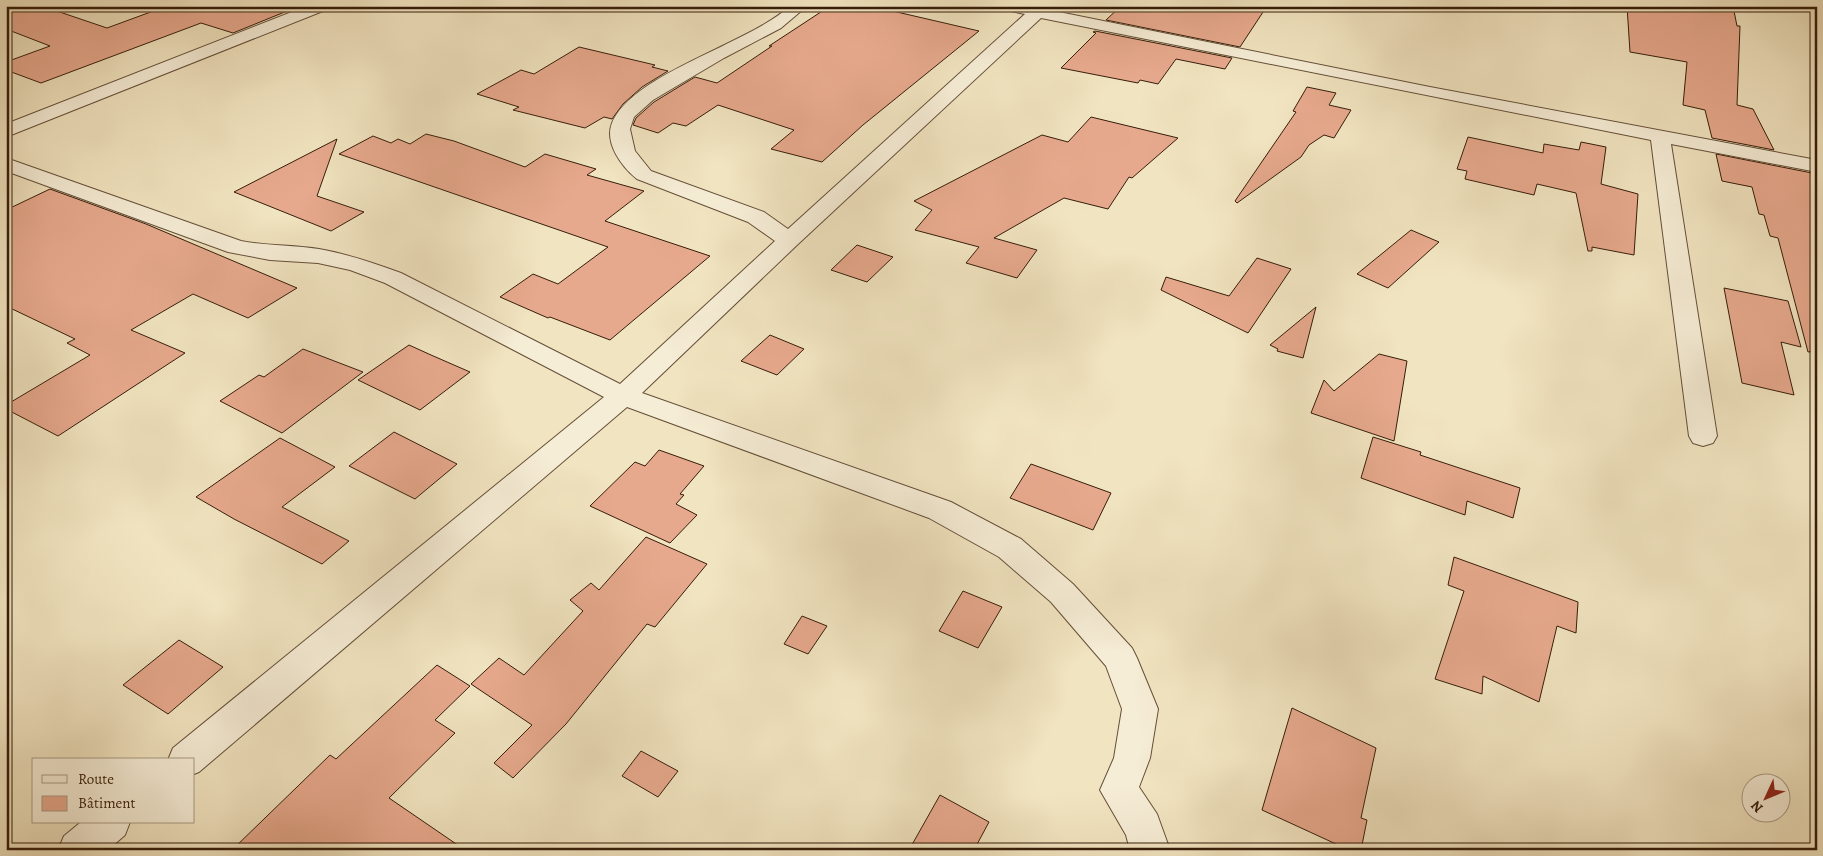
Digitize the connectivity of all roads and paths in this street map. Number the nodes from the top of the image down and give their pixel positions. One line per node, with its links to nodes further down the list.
1 (322, 6): 5 (street)
2 (799, 6): 9 (street)
3 (1007, 6): 4 (street)
4 (1041, 9): 6 (street); 9 (street)
5 (8, 128)
6 (1660, 136): 8 (street); 11 (street)
7 (6, 164): 10 (street)
8 (1817, 166)
9 (789, 240): 10 (street)
10 (623, 396): 12 (street); 15 (street)
11 (1703, 436)
12 (188, 758)
13 (109, 824): 14 (street)
14 (78, 850)
15 (1150, 850)

